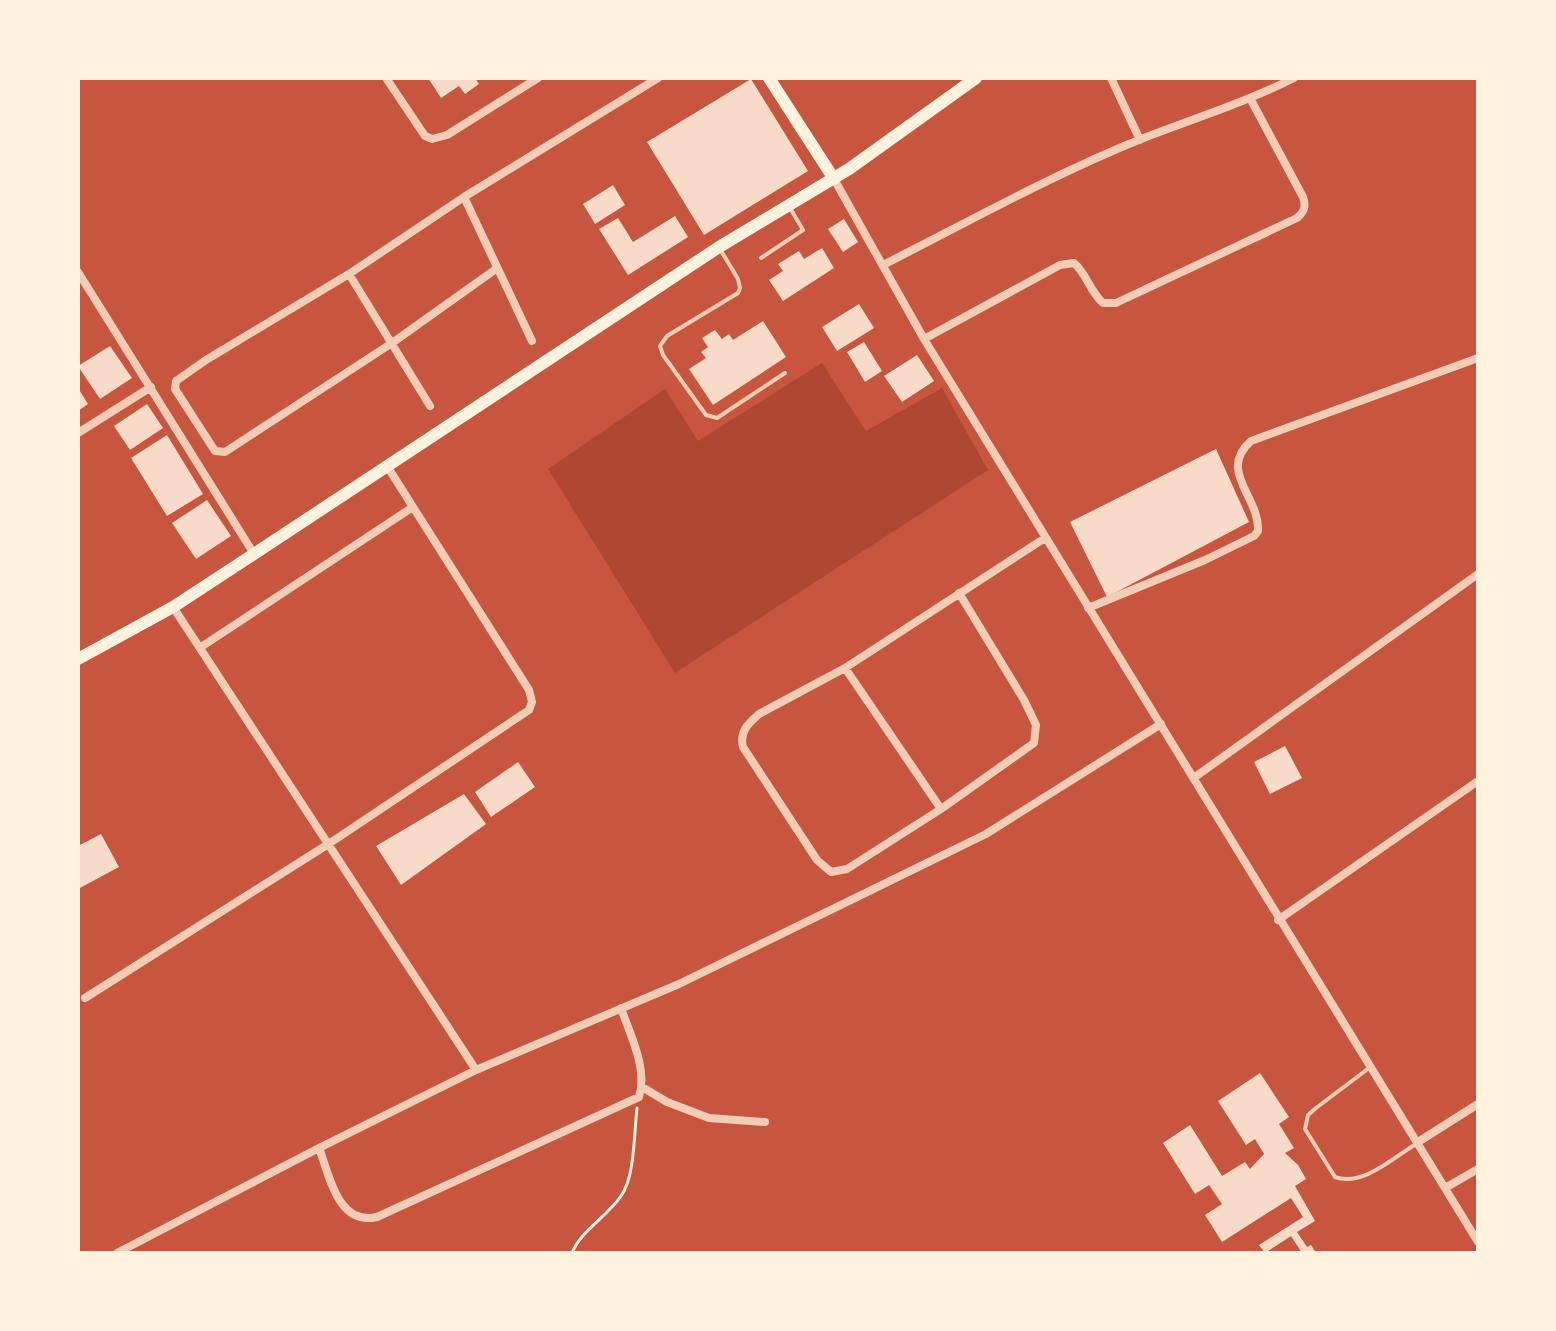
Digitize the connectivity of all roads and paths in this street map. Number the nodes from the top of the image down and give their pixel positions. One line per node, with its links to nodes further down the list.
1 (386, 78): 2 (street)
2 (538, 78)
3 (658, 78): 11 (street)
4 (769, 78): 10 (main road)
5 (976, 78): 10 (main road)
6 (1111, 78): 9 (street)
7 (1294, 78): 8 (street)
8 (1251, 100): 9 (street); 19 (street)
9 (1140, 140): 15 (street)
10 (834, 179): 12 (main road); 15 (street)
11 (464, 197): 16 (street); 18 (street)
12 (788, 206): 13 (main road); 14 (lane)
13 (719, 247): 23 (lane); 27 (main road)
14 (761, 258)
15 (883, 265): 19 (street)
16 (496, 269): 20 (street); 21 (street)
17 (78, 273): 24 (street)
18 (349, 274): 21 (street); 21 (street)
19 (924, 339): 29 (street)
20 (532, 341)
21 (392, 343): 25 (street)
22 (1478, 358): 34 (street)
23 (785, 373)
24 (151, 387): 26 (street); 30 (street)
25 (430, 406)
26 (78, 433)
27 (387, 466): 28 (street); 30 (main road)
28 (413, 507): 35 (street); 42 (street)
29 (1045, 538): 32 (street); 34 (street)
30 (254, 554): 33 (main road)
31 (1478, 574): 39 (street)
32 (959, 593): 37 (street); 41 (street)
33 (173, 607): 35 (street); 36 (main road)
34 (1088, 608): 38 (street)
35 (201, 647): 42 (street)
36 (78, 659)
37 (845, 668): 41 (street); 41 (street)
38 (1161, 724): 39 (street); 45 (street)
39 (1195, 777): 43 (street)
40 (1478, 781): 43 (street)
41 (941, 809)
42 (330, 843): 44 (street); 47 (street)
43 (1278, 920): 46 (street)
44 (85, 998)
45 (621, 1008): 47 (street); 48 (street)
46 (1372, 1065): 52 (street); 52 (lane)
47 (476, 1070): 53 (street)
48 (642, 1087): 49 (street); 51 (street)
49 (639, 1097): 53 (street); 58 (path)
50 (1478, 1104): 52 (street)
51 (765, 1122)
52 (1418, 1142): 55 (street)
53 (319, 1148): 57 (street)
54 (1478, 1169): 55 (street)
55 (1445, 1188): 56 (street)
56 (1478, 1242)
57 (117, 1253)
58 (572, 1253)

